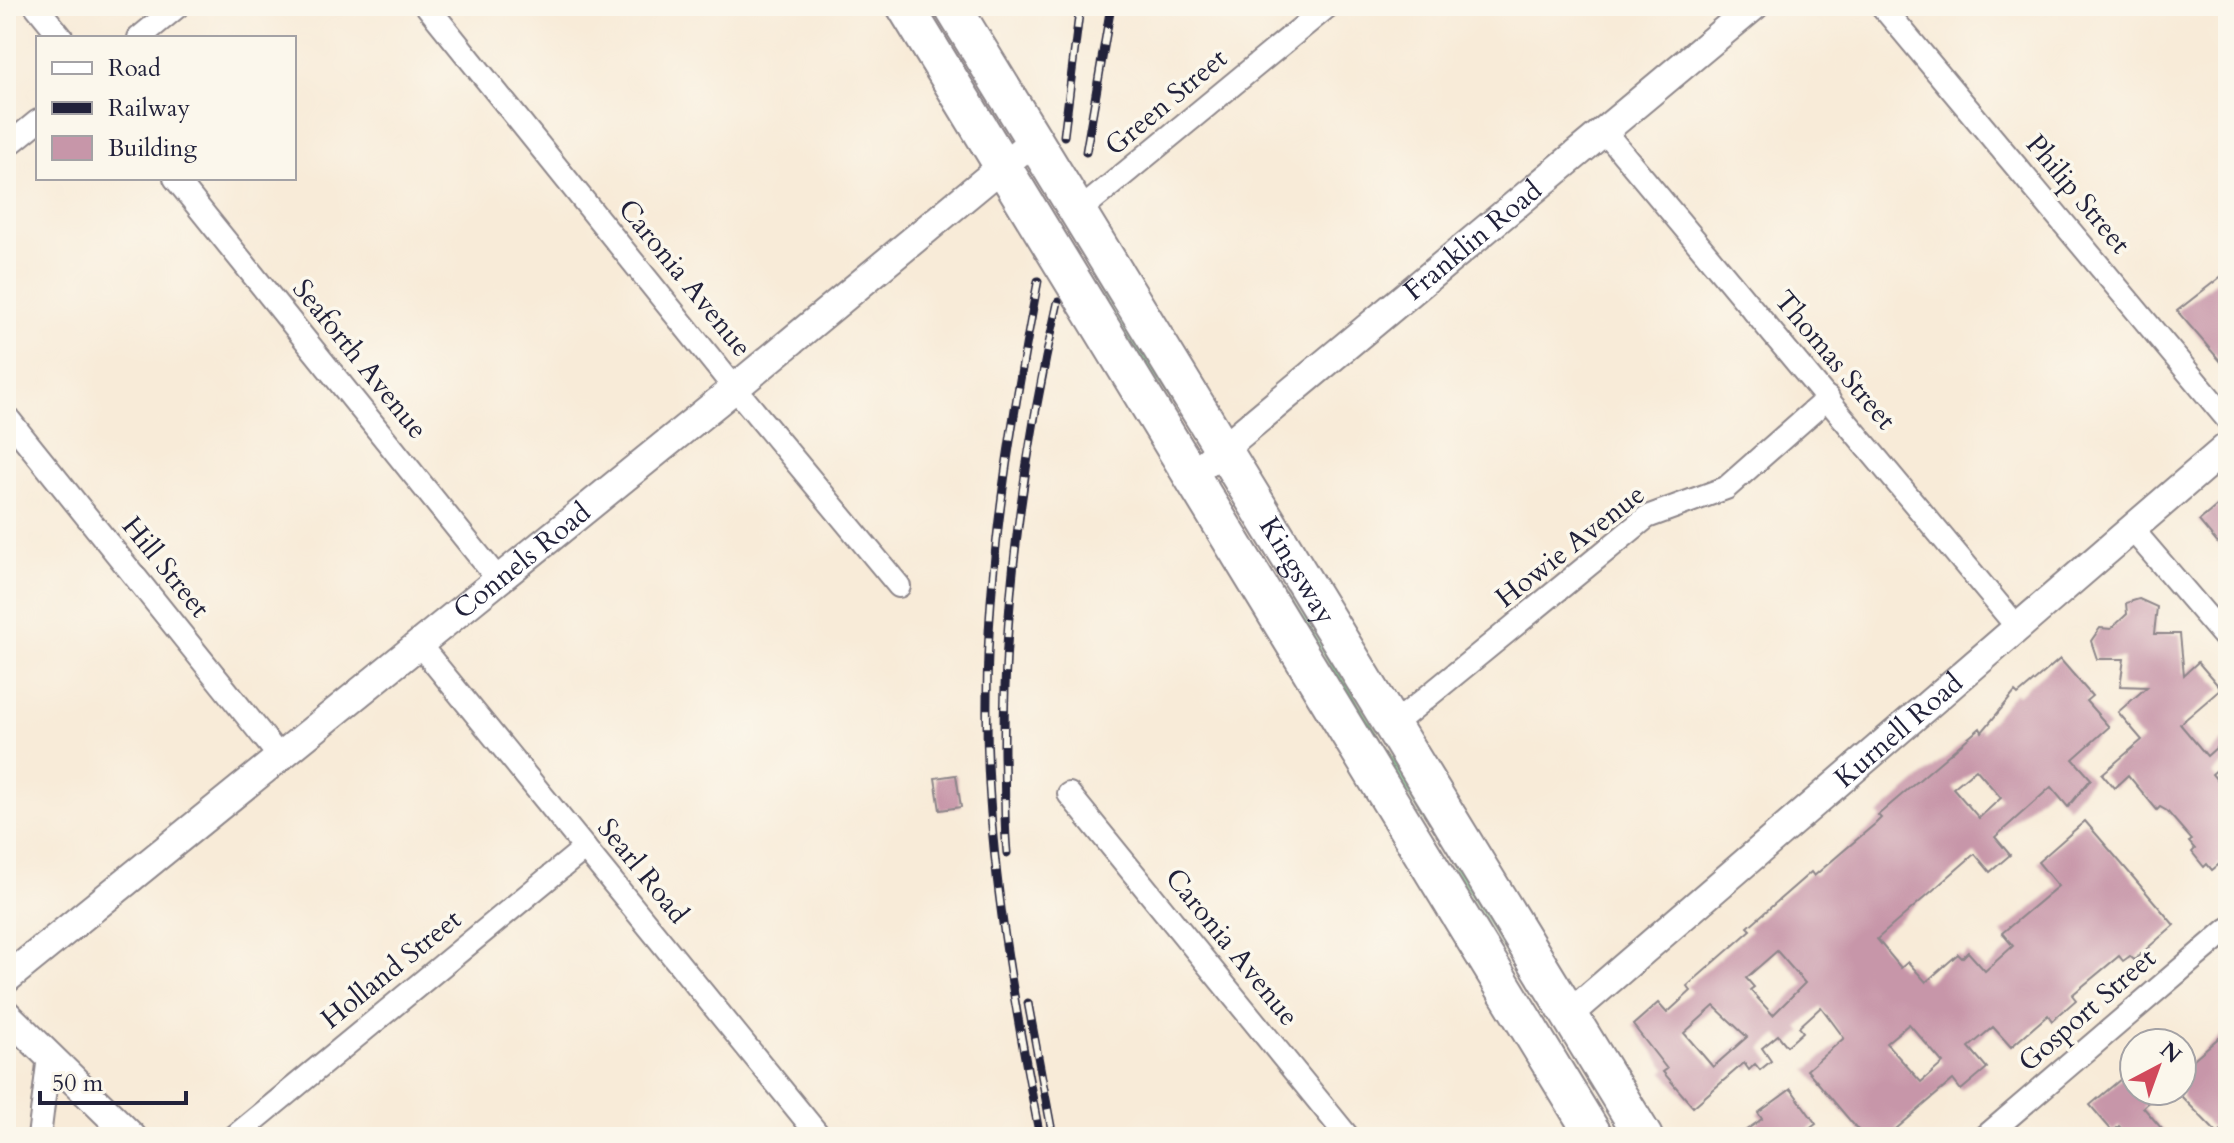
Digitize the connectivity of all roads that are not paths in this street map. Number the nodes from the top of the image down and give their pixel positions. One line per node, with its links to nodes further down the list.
1 (36, 6): 9 (street)
2 (178, 6): 10 (street)
3 (427, 6): 18 (street, Caronia Avenue)
4 (905, 6): 15 (main road, Kingsway)
5 (952, 6): 13 (main road, Kingsway)
6 (1328, 6): 17 (street, Green Street)
7 (1754, 6): 12 (street, Franklin Road)
8 (1882, 6): 21 (street, Philip Street)
9 (60, 36)
10 (141, 36)
11 (36, 123): 14 (street)
12 (1604, 131): 19 (street, Thomas Street); 23 (street, Franklin Road)
13 (1034, 140): 15 (street, Connels Road); 17 (main road, Kingsway)
14 (6, 147)
15 (1002, 167): 18 (street, Connels Road); 24 (main road, Kingsway)
16 (177, 180): 26 (street, Seaforth Avenue)
17 (1078, 212): 23 (main road, Kingsway)
18 (735, 388): 26 (street, Connels Road); 27 (street, Caronia Avenue)
19 (1828, 398): 28 (street, Thomas Street); 31 (street, Howie Avenue)
20 (6, 416): 32 (street, Hill Street)
21 (2228, 420)
22 (2228, 446): 25 (street, Kurnell Road)
23 (1223, 449): 24 (street, Franklin Road); 31 (main road, Kingsway)
24 (1190, 476): 45 (main road, Kingsway)
25 (2132, 529): 28 (street, Kurnell Road); 29 (street)
26 (497, 578): 30 (street, Connels Road)
27 (899, 586)
28 (2018, 628): 38 (street, Kurnell Road)
29 (2228, 641)
30 (418, 643): 32 (street, Connels Road); 34 (street, Searl Road)
31 (1393, 725): 38 (main road, Kingsway)
32 (279, 756): 36 (street, Connels Road)
33 (1069, 794): 44 (street, Caronia Avenue)
34 (585, 848): 42 (street, Holland Street); 43 (street, Searl Road)
35 (2228, 929): 47 (street, Gosport Street)
36 (6, 979)
37 (6, 1014): 39 (street)
38 (1570, 1014): 46 (main road, Kingsway)
39 (49, 1056): 40 (street); 41 (street)
40 (39, 1137)
41 (132, 1137)
42 (234, 1137)
43 (820, 1137)
44 (1348, 1137)
45 (1595, 1137)
46 (1644, 1137)
47 (1985, 1137)

